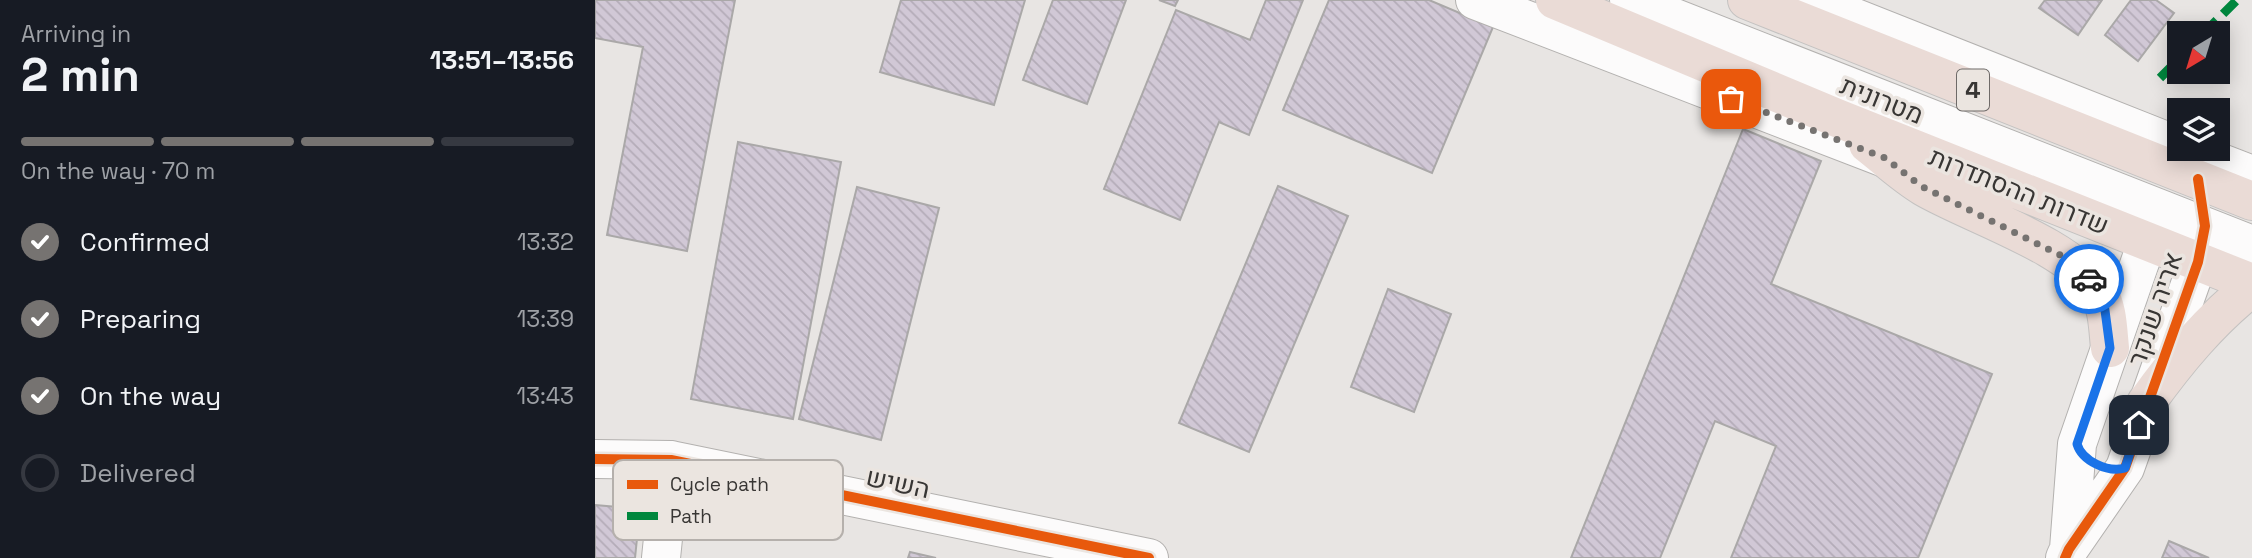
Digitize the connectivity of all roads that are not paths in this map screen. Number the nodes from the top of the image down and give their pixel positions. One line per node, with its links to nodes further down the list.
1 (1475, 0): 8 (street)
2 (1555, 0): 6 (highway, שדרות ההסתדרות)
3 (1629, 0): 11 (street, מטרונית)
4 (1747, 0): 9 (highway, 4)
5 (1809, 0): 7 (street)
6 (1837, 118): 8 (highway); 11 (highway, שדרות ההסתדרות)
7 (2167, 141)
8 (1885, 158): 15 (highway)
9 (2192, 164): 10 (highway, 4); 11 (street, אריה שנקר); 12 (street, אריה שנקר)
10 (2250, 178)
11 (2158, 227): 12 (highway, שדרות ההסתדרות); 15 (street, אריה שנקר)
12 (2201, 244): 13 (street); 14 (highway, שדרות ההסתדרות); 16 (street, אריה שנקר)
13 (2252, 244)
14 (2252, 285): 16 (highway)
15 (2110, 348): 17 (street, אריה שנקר)
16 (2146, 403): 20 (street, אריה שנקר)
17 (2077, 444): 20 (street); 23 (street, אריה שנקר)
18 (595, 459): 19 (street, השיש)
19 (671, 460)
20 (2125, 468): 23 (street, אריה שנקר)
21 (843, 495): 25 (street, השיש)
22 (663, 540): 24 (street)
23 (2067, 553)
24 (661, 558)
25 (1149, 558)

